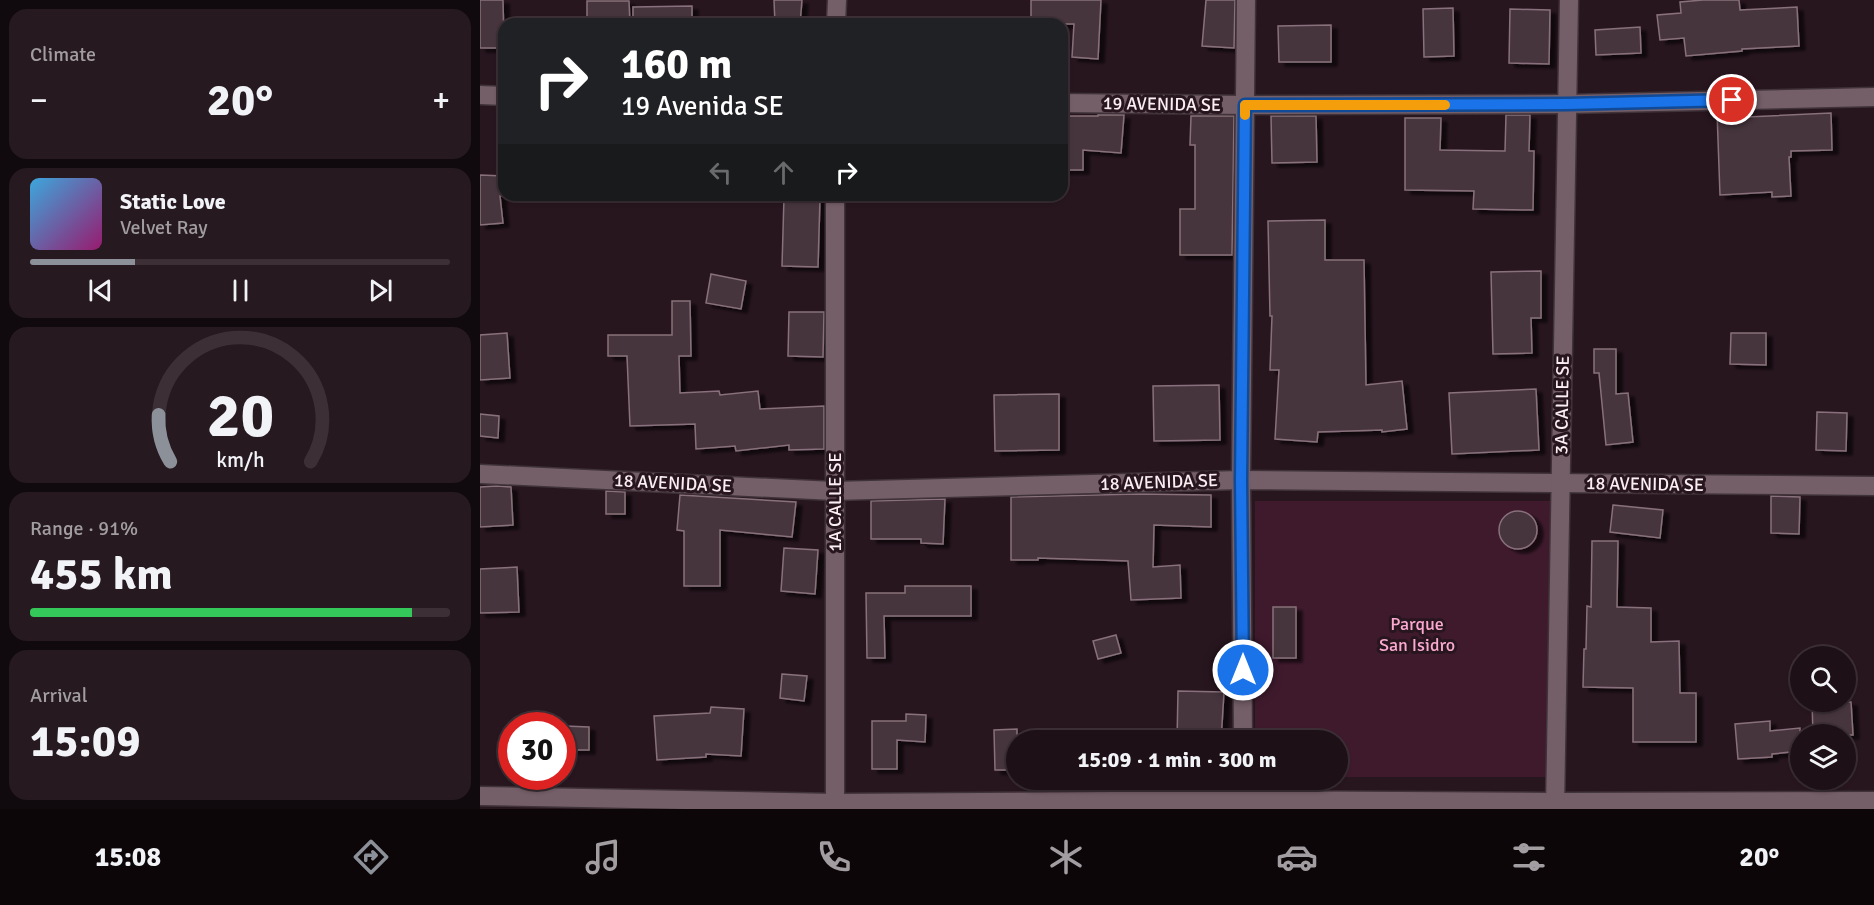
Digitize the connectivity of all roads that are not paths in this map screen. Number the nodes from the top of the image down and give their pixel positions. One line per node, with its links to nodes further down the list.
1 (837, 0): 4 (street)
2 (1246, 0): 10 (street)
3 (1569, 0): 9 (street, 3A CALLE SE)
4 (837, 18)
5 (480, 95): 6 (street)
6 (498, 96)
7 (1874, 97): 9 (street, 19 AVENIDA SE)
8 (1068, 103): 10 (street, 19 AVENIDA SE)
9 (1567, 104): 10 (street, 19 AVENIDA SE); 14 (street, 3A CALLE SE)
10 (1245, 105): 13 (street)
11 (835, 201): 16 (street, 1A CALLE SE)
12 (480, 474): 16 (street, 18 AVENIDA SE)
13 (1241, 480): 14 (street, 18 AVENIDA SE); 16 (street, 18 AVENIDA SE); 17 (street)
14 (1561, 483): 15 (street, 18 AVENIDA SE); 22 (street, 3A CALLE SE)
15 (1874, 486)
16 (834, 491): 21 (street, 1A CALLE SE)
17 (1243, 730)
18 (480, 796): 21 (street)
19 (1874, 801): 22 (street)
20 (1244, 804): 21 (street); 22 (street)
21 (834, 806)
22 (1556, 806)

